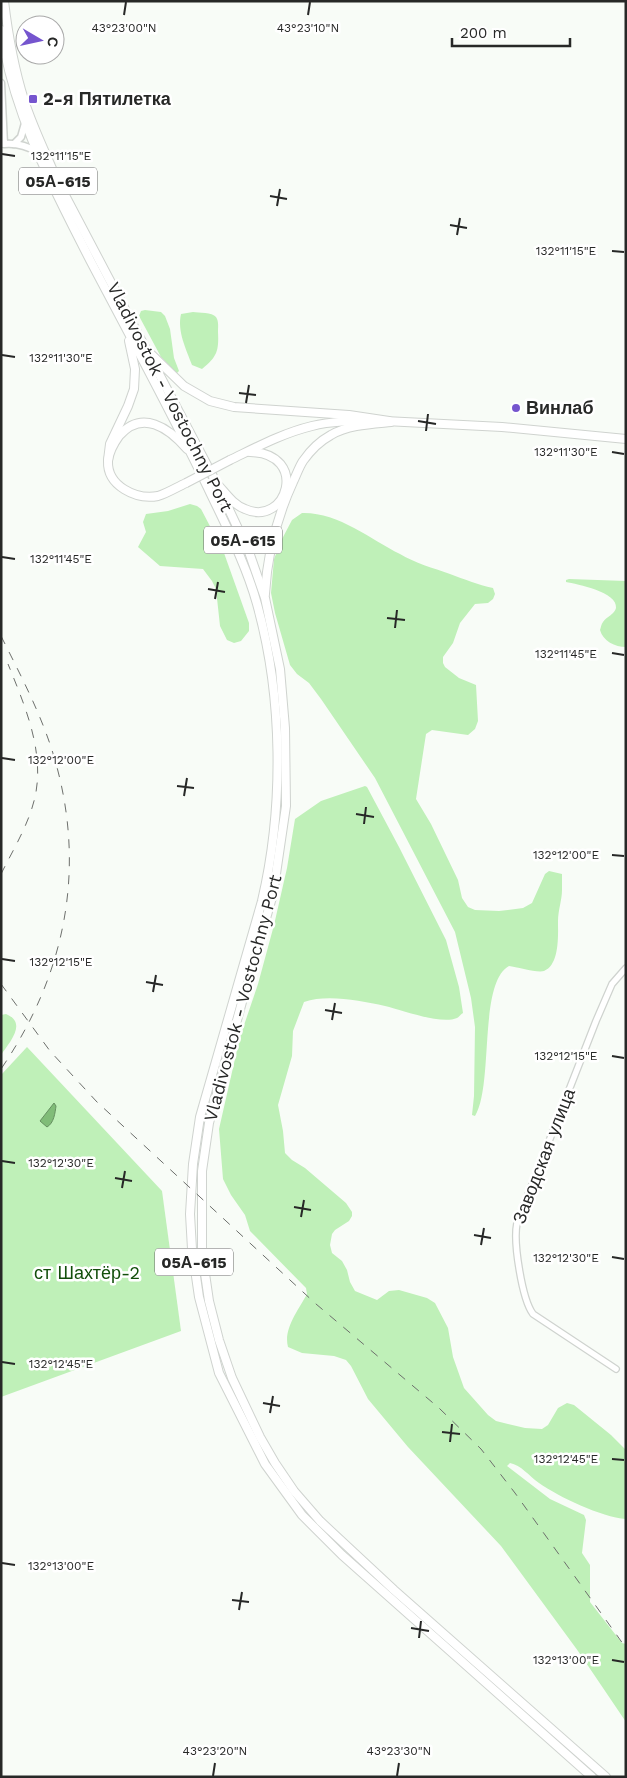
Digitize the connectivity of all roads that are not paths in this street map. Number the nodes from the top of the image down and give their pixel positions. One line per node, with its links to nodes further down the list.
1 (4, 1): 8 (main road, Vladivostok - Vostochny Port / 05А-615)
2 (1, 30): 4 (main road, Vladivostok - Vostochny Port / 05А-615)
3 (1, 83): 5 (main road)
4 (25, 124): 5 (main road); 6 (main road, Vladivostok - Vostochny Port / 05А-615)
5 (14, 144): 6 (main road)
6 (37, 152): 7 (main road, Vladivostok - Vostochny Port / 05А-615)
7 (126, 329): 12 (main road, Vladivostok - Vostochny Port / 05А-615); 13 (main road)
8 (146, 349): 9 (main road); 14 (main road, Vladivostok - Vostochny Port / 05А-615)
9 (391, 422): 10 (main road); 11 (main road); 15 (main road)
10 (626, 439)
11 (248, 452): 13 (main road, bridge); 14 (main road)
12 (192, 454): 13 (main road); 18 (main road, Vladivostok - Vostochny Port / 05А-615)
13 (108, 460)
14 (217, 484): 15 (main road, Vladivostok - Vostochny Port / 05А-615)
15 (265, 598): 19 (main road, Vladivostok - Vostochny Port / 05А-615)
16 (626, 968): 17 (street, Заводская улица)
17 (616, 1369)
18 (592, 1777)
19 (606, 1777)

